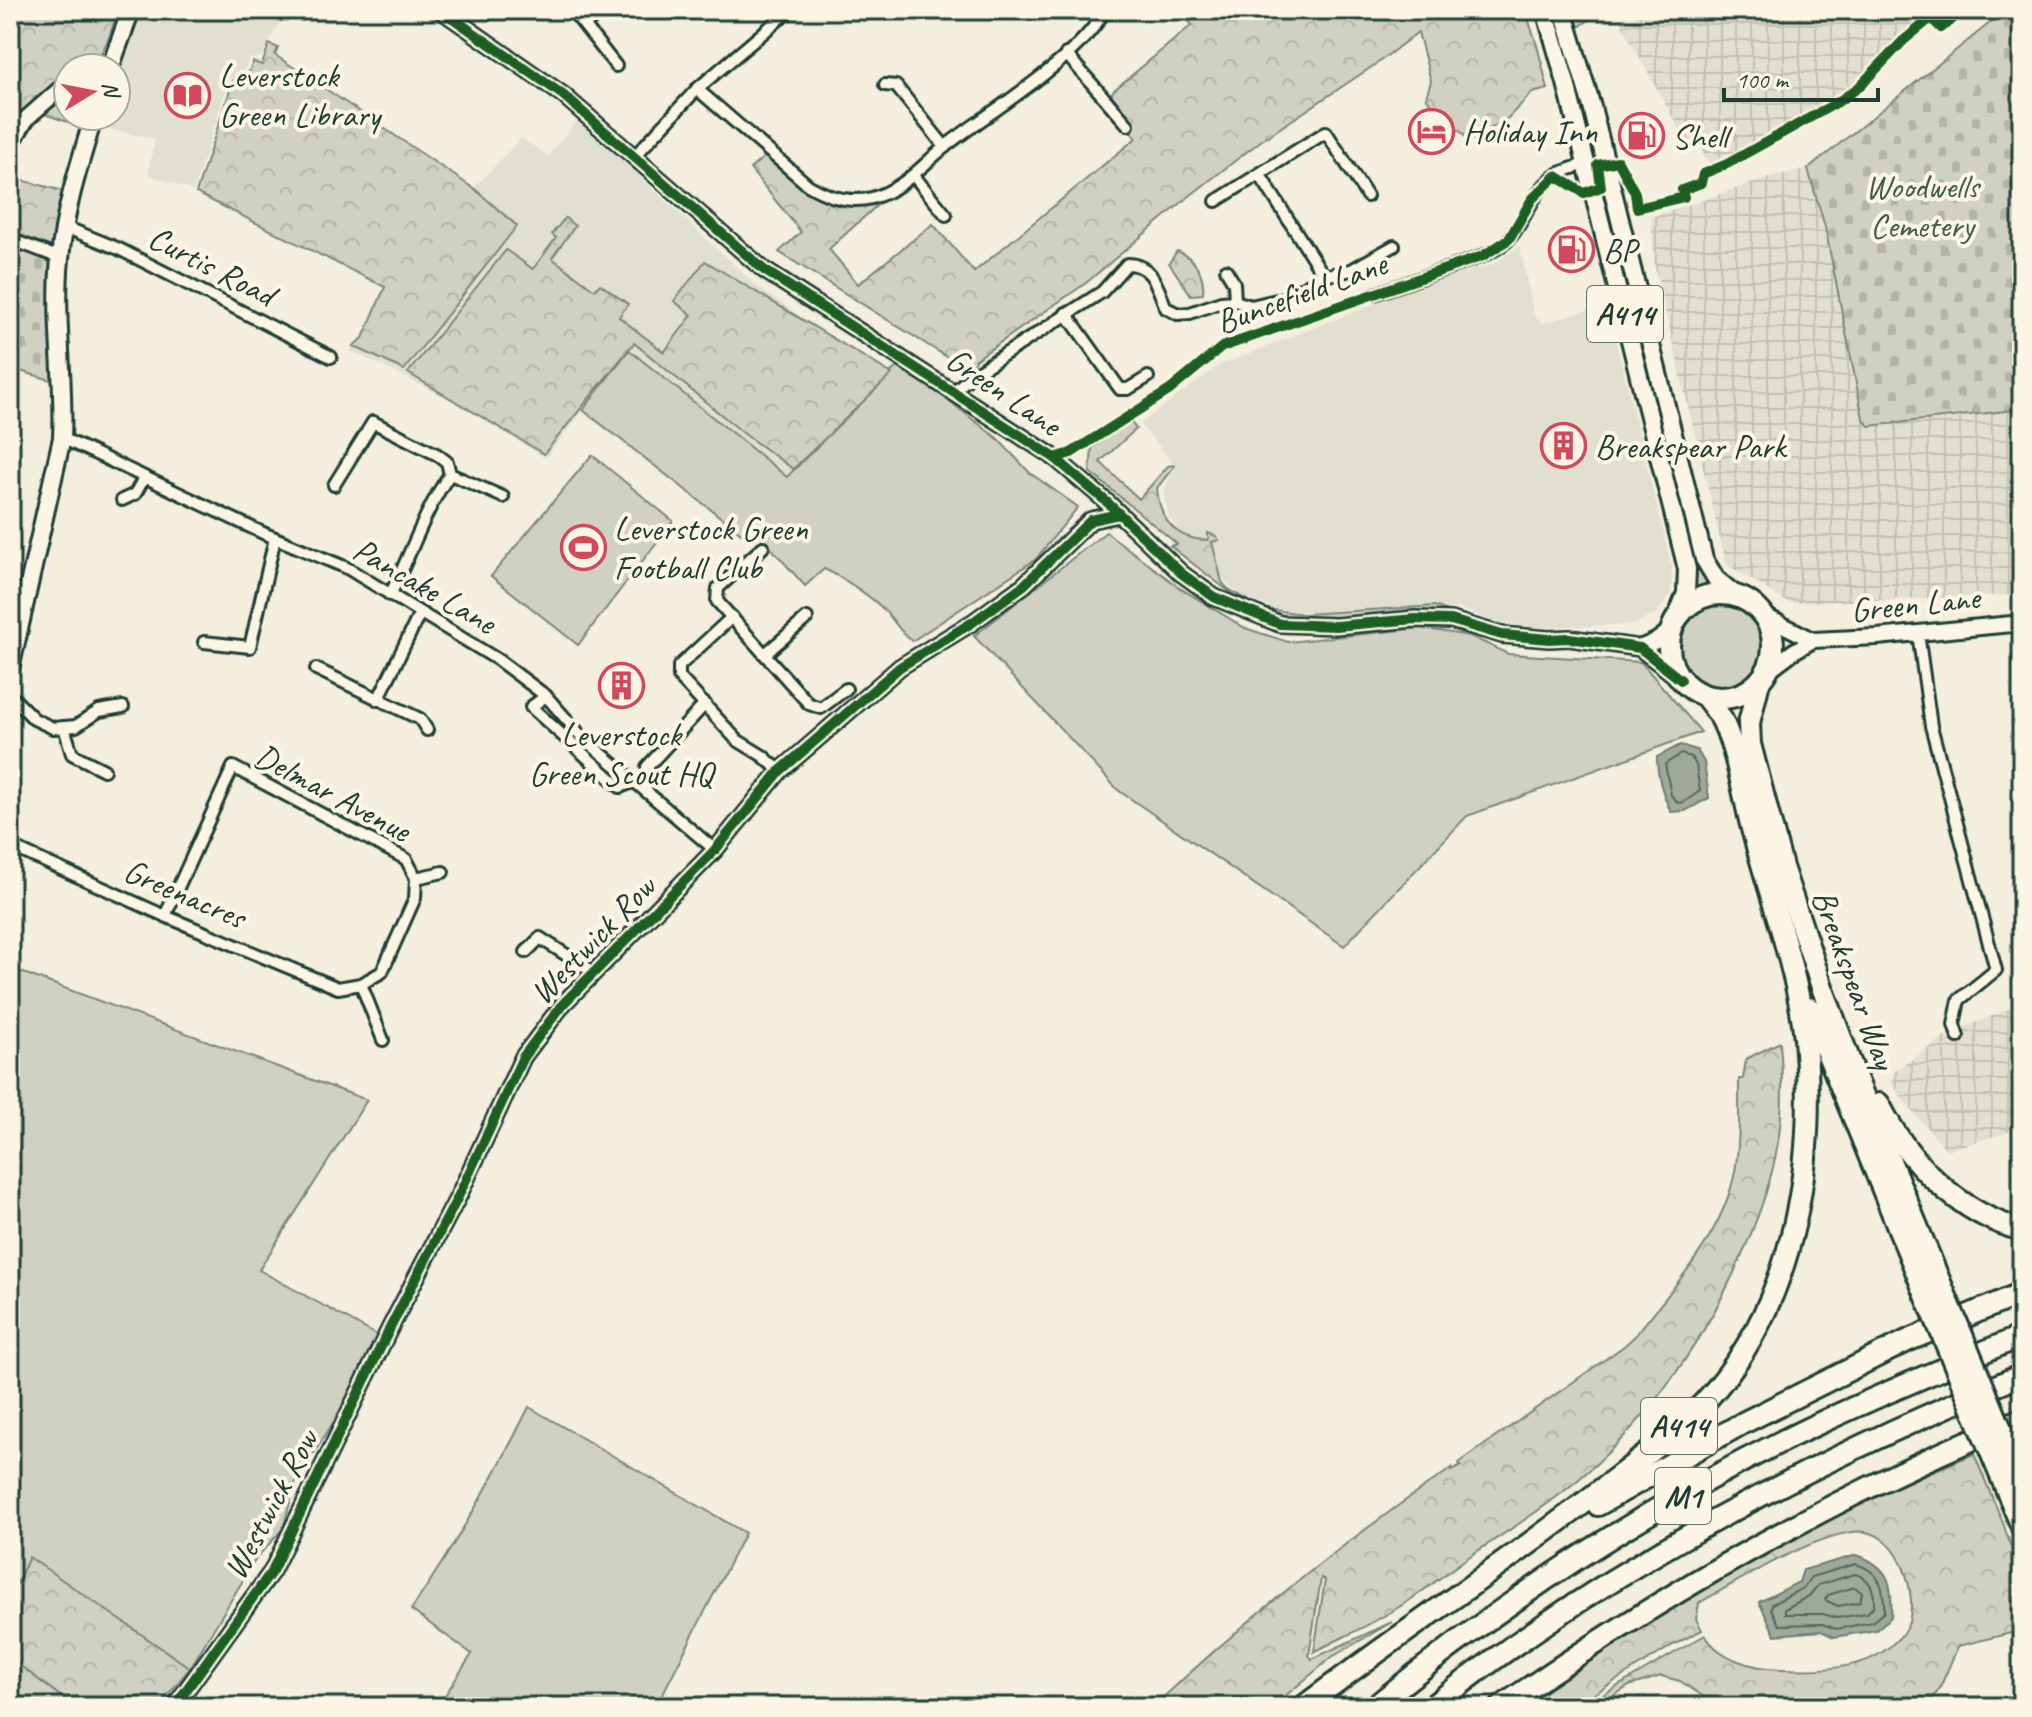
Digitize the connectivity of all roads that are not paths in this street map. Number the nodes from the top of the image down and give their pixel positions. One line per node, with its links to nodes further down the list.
1 (131, 10): 10 (main road)
2 (441, 10): 20 (street, Green Lane)
3 (572, 10): 9 (street)
4 (602, 10): 9 (street)
5 (790, 10): 14 (street)
6 (1105, 10): 11 (street)
7 (1545, 10): 21 (main road, A414)
8 (1563, 10): 51 (main road, A414)
9 (585, 25): 12 (street)
10 (116, 52)
11 (1066, 54): 16 (street); 19 (street)
12 (616, 66)
13 (885, 85): 19 (street)
14 (697, 89): 20 (street); 23 (street)
15 (52, 96): 18 (street)
16 (1128, 125)
17 (90, 132): 27 (main road)
18 (10, 146)
19 (945, 147): 23 (street)
20 (633, 158): 38 (street, Green Lane)
21 (1587, 163): 33 (street, Buncefield Lane); 57 (main road, A414)
22 (1260, 175): 24 (street); 25 (street); 32 (street)
23 (914, 176): 26 (street)
24 (1367, 196)
25 (1216, 201)
26 (946, 215)
27 (65, 227): 30 (main road); 36 (street, Curtis Road)
28 (10, 239): 30 (street)
29 (1394, 246): 32 (street)
30 (60, 258): 39 (main road)
31 (1226, 270): 34 (street)
32 (1324, 276): 34 (street)
33 (1375, 294)
34 (1235, 301): 35 (street)
35 (1066, 313): 37 (street); 38 (street)
36 (331, 357)
37 (1148, 377)
38 (954, 391): 43 (street, Green Lane)
39 (62, 438): 41 (street, Pancake Lane); 63 (main road)
40 (450, 474): 42 (street); 44 (street); 50 (street)
41 (144, 478): 45 (street); 48 (street, Pancake Lane)
42 (334, 485)
43 (1090, 488): 46 (street, Green Lane); 47 (street)
44 (503, 497)
45 (122, 500)
46 (1119, 514): 47 (street); 61 (street, Green Lane)
47 (1091, 520): 79 (street, Westwick Row)
48 (275, 538): 50 (street, Pancake Lane); 60 (street)
49 (763, 547): 54 (street)
50 (390, 595): 52 (street, Pancake Lane)
51 (1738, 597): 53 (highway); 57 (highway)
52 (420, 613): 69 (street, Pancake Lane); 71 (street)
53 (1763, 615): 59 (street, Green Lane); 65 (highway)
54 (732, 617): 62 (street); 72 (street)
55 (807, 618): 62 (street)
56 (2022, 623): 58 (street, Green Lane)
57 (1674, 624): 61 (street); 66 (highway)
58 (1918, 633): 59 (street, Green Lane); 90 (street)
59 (1813, 640): 65 (street, Green Lane)
60 (204, 642)
61 (1640, 648): 66 (street, Green Lane)
62 (765, 654): 67 (street)
63 (10, 669)
64 (316, 669): 71 (street)
65 (1763, 677): 70 (highway); 89 (highway, Breakspear Way)
66 (1681, 680): 70 (highway)
67 (846, 689)
68 (10, 695): 74 (street)
69 (546, 696): 76 (street, Pancake Lane); 76 (street)
70 (1705, 696): 86 (highway, Breakspear Way / A414)
71 (378, 700): 75 (street)
72 (705, 704): 77 (street); 79 (street)
73 (123, 707): 74 (street)
74 (64, 727): 78 (street)
75 (427, 730)
76 (578, 741): 81 (street)
77 (647, 767)
78 (104, 770)
79 (780, 771): 81 (street, Westwick Row)
80 (10, 846): 84 (street, Greenacres)
81 (715, 850): 87 (street, Westwick Row)
82 (443, 872): 83 (street, Delmar Avenue)
83 (416, 878): 84 (street, Delmar Avenue); 88 (street, Delmar Avenue)
84 (165, 916): 88 (street, Greenacres)
85 (526, 952): 87 (street)
86 (1791, 966): 93 (highway); 101 (highway, A414)
87 (593, 972): 102 (street, Westwick Row)
88 (361, 984): 91 (street)
89 (1822, 987): 92 (highway); 93 (highway, Breakspear Way)
90 (1958, 1037)
91 (383, 1040)
92 (2010, 1226)
93 (1934, 1290): 98 (highway, bridge)
94 (2022, 1293): 101 (highway, M1)
95 (2022, 1336): 104 (highway, M1)
96 (2022, 1375): 105 (highway, M1)
97 (2019, 1420): 106 (highway)
98 (2003, 1458): 99 (highway); 100 (highway)
99 (2022, 1479)
100 (2022, 1527)
101 (1509, 1560): 103 (highway, A414)
102 (174, 1707)
103 (1303, 1707)
104 (1374, 1707)
105 (1431, 1707)
106 (1501, 1707)

